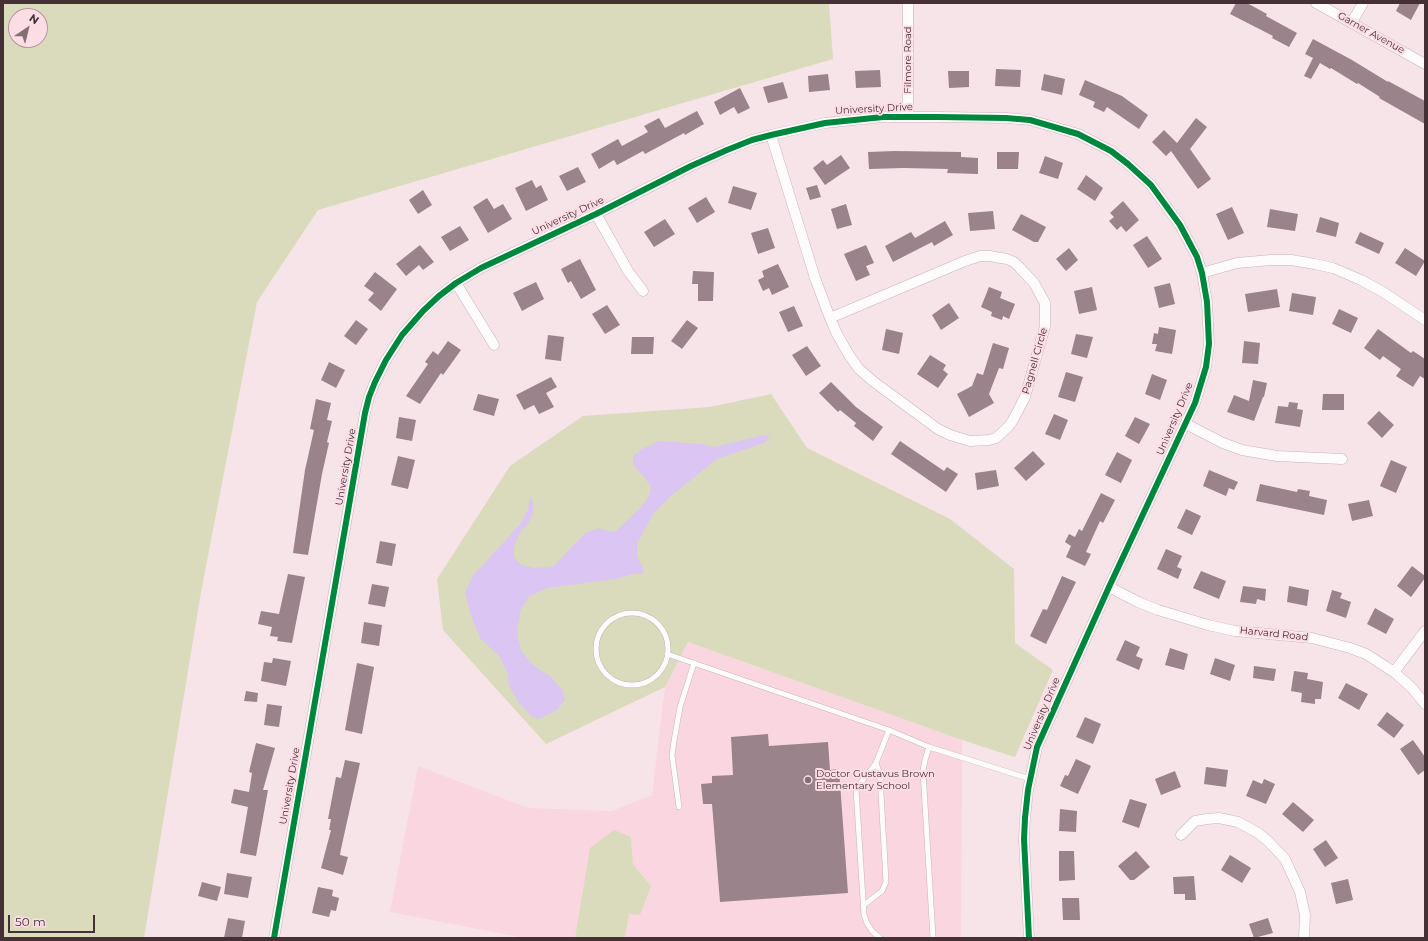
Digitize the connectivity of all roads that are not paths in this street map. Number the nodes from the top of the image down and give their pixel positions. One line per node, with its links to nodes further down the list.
1 (908, 3): 6 (street, Filmore Road)
2 (1316, 3): 4 (street, Garner Avenue)
3 (1363, 3): 4 (street)
4 (1352, 22): 5 (street, Garner Avenue)
5 (1425, 64)
6 (908, 117): 7 (street, University Drive); 9 (street, University Drive)
7 (771, 135): 8 (street, University Drive); 12 (street, Pagnell Circle)
8 (596, 214): 10 (street, University Drive); 11 (street)
9 (1202, 272): 13 (street); 15 (street, University Drive)
10 (456, 283): 14 (street); 30 (street, University Drive)
11 (643, 291)
12 (830, 318): 12 (street, Pagnell Circle)
13 (1425, 320)
14 (494, 345)
15 (1186, 424): 16 (street); 17 (street, University Drive)
16 (1342, 459)
17 (1109, 587): 21 (street, Harvard Road); 26 (street, University Drive)
18 (1425, 631): 21 (street)
19 (667, 654): 19 (lane); 20 (lane)
20 (694, 663): 23 (lane); 27 (lane)
21 (1394, 672): 22 (street, Harvard Road)
22 (1425, 704)
23 (889, 730): 24 (lane); 25 (lane)
24 (929, 747): 26 (lane); 32 (lane)
25 (876, 763): 29 (lane); 29 (lane)
26 (1030, 779): 33 (street, University Drive)
27 (679, 807)
28 (1181, 835): 34 (street)
29 (864, 905): 31 (lane)
30 (274, 938)
31 (880, 938)
32 (933, 938)
33 (1029, 938)
34 (1304, 938)

